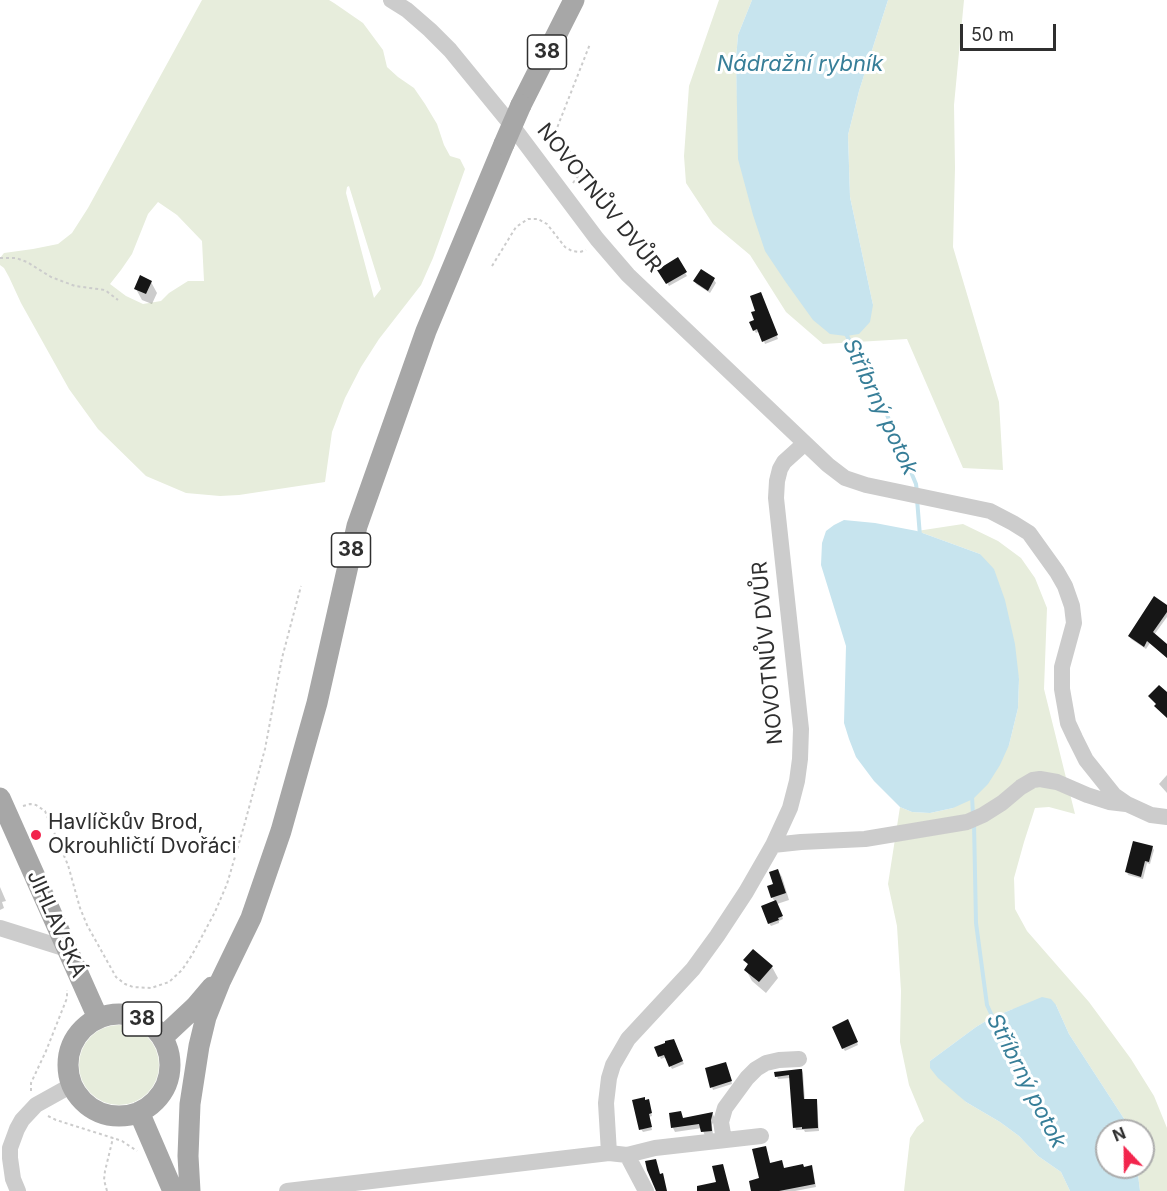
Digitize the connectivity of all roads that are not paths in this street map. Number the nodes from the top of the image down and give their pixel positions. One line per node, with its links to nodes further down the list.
1 (391, 0): 3 (street, NOVOTNŮV DVŮR)
2 (574, 0): 10 (main road, 38, bridge)
3 (805, 443): 4 (street, NOVOTNŮV DVŮR); 7 (street, NOVOTNŮV DVŮR)
4 (1127, 804): 6 (street, NOVOTNŮV DVŮR); 7 (street)
5 (3, 806): 9 (main road, JIHLAVSKÁ / 38)
6 (1167, 817)
7 (773, 845): 18 (street, NOVOTNŮV DVŮR)
8 (0, 928): 9 (street)
9 (67, 949): 11 (main road, JIHLAVSKÁ / 38)
10 (228, 965): 12 (main road, 38); 22 (main road)
11 (98, 1018): 12 (main road, 38); 14 (main road, 38)
12 (162, 1037): 15 (main road, 38)
13 (800, 1059): 17 (street)
14 (72, 1085): 15 (main road); 20 (street)
15 (140, 1112): 21 (main road)
16 (761, 1136): 17 (street)
17 (724, 1140): 19 (street)
18 (609, 1154): 19 (street); 23 (street)
19 (627, 1155): 24 (street)
20 (18, 1191)
21 (173, 1191)
22 (190, 1191)
23 (286, 1191)
24 (646, 1191)

